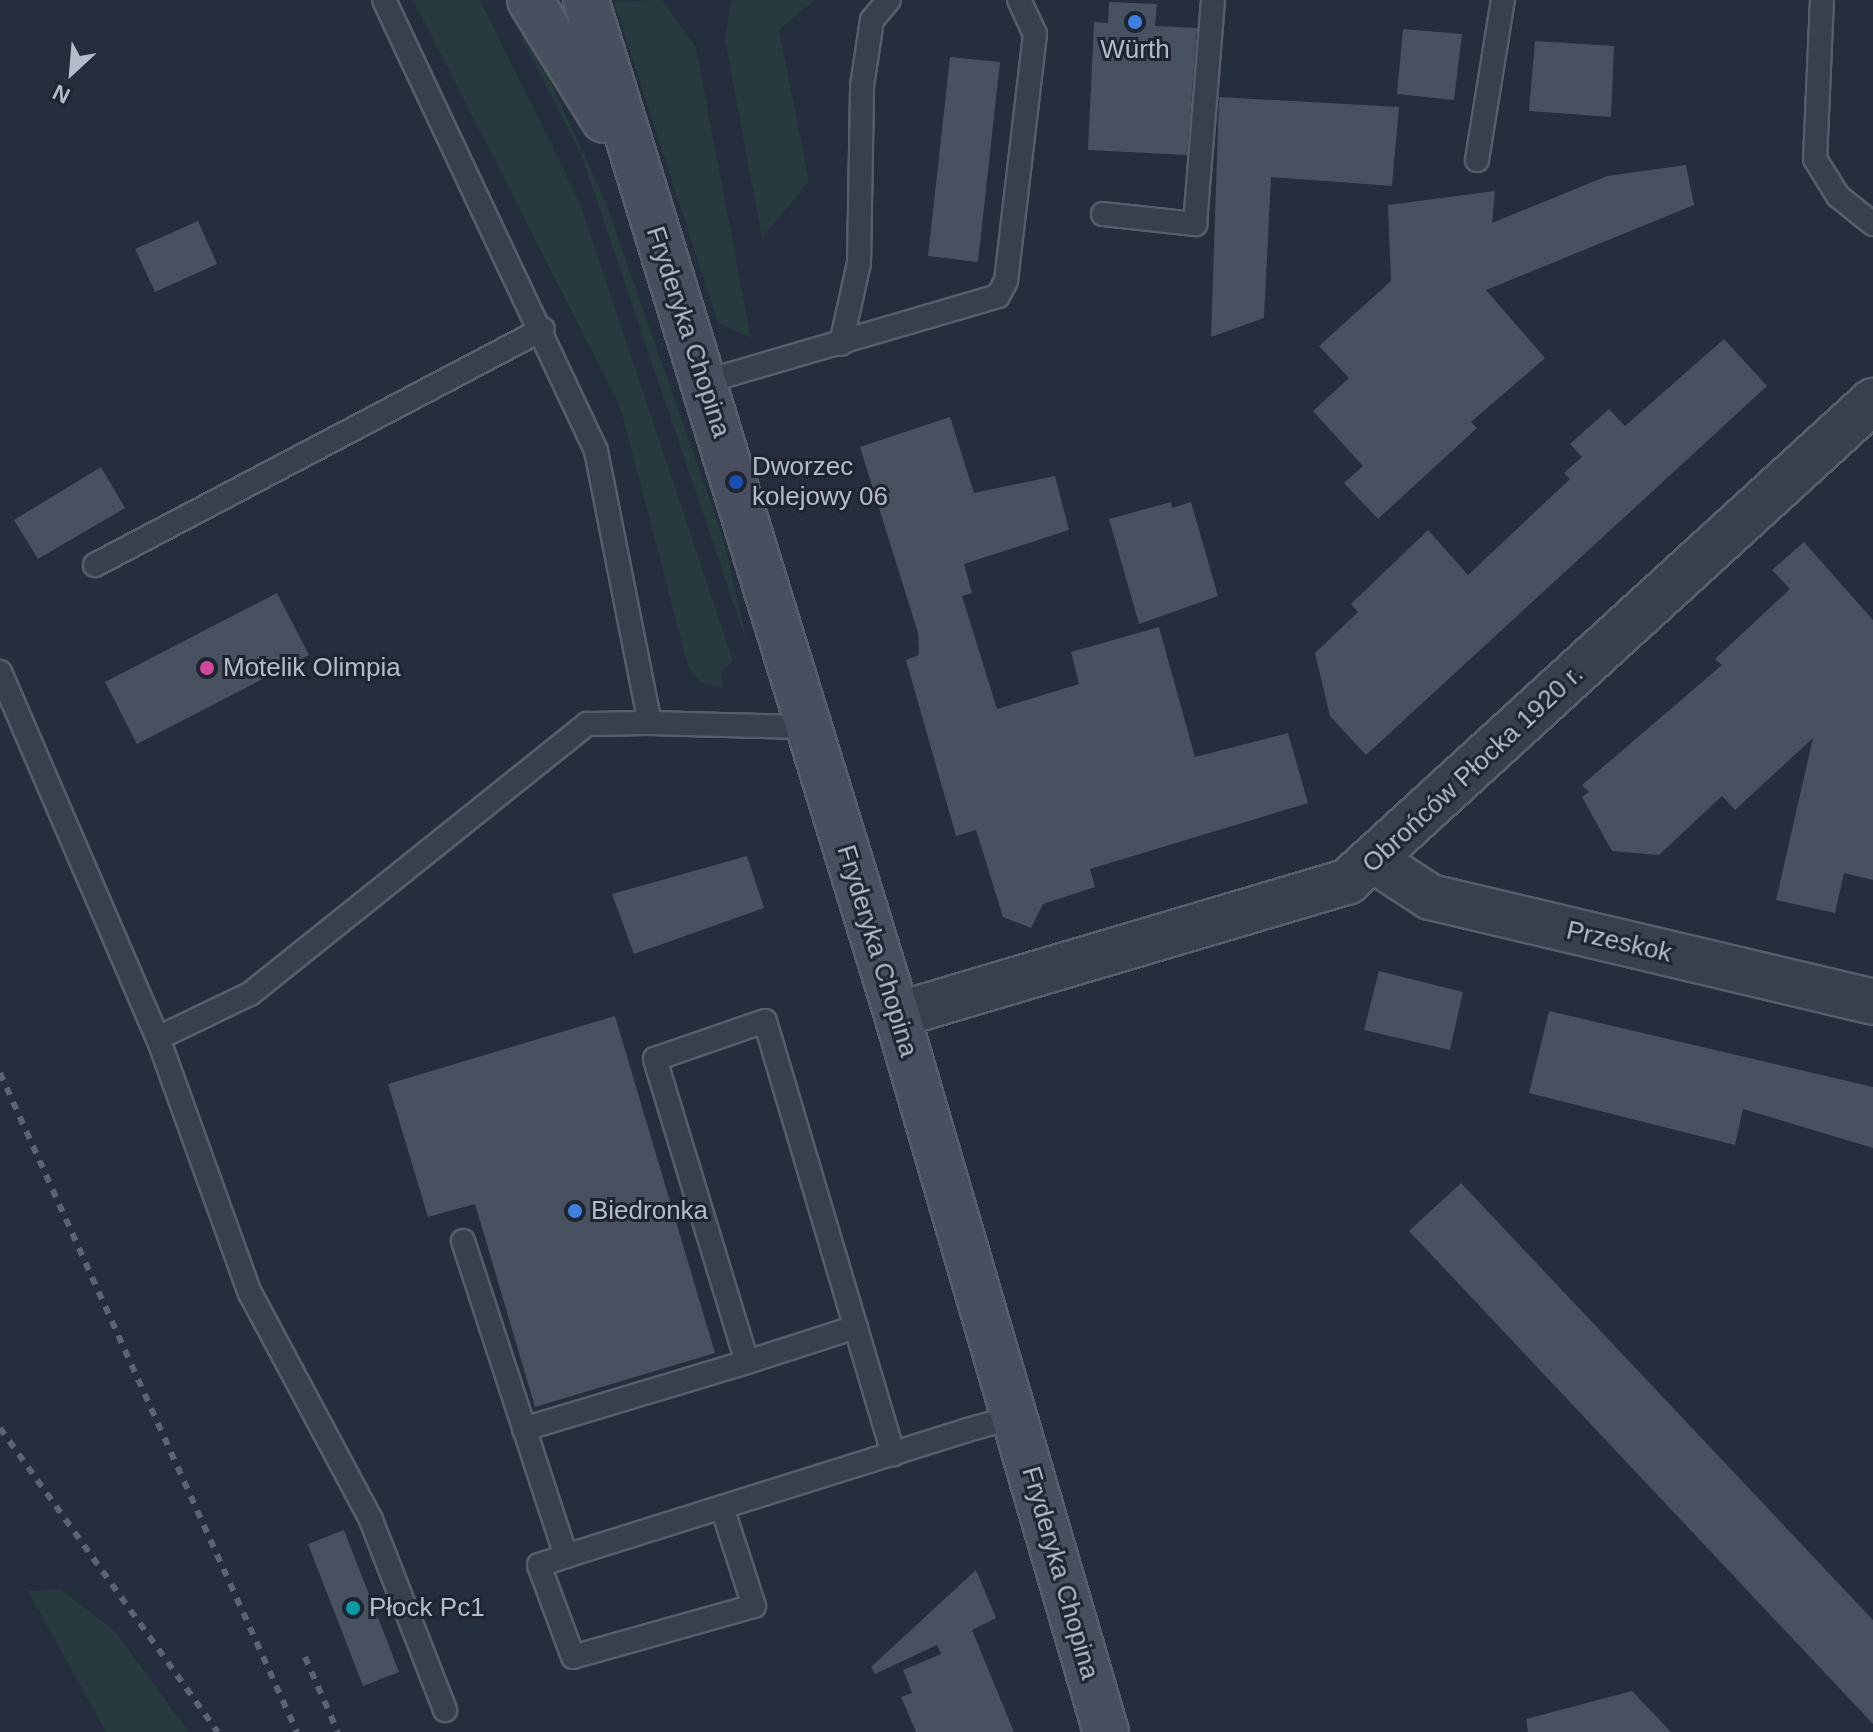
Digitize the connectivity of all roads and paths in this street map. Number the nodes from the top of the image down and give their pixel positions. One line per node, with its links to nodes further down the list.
1 (384, 0): 13 (lane)
2 (530, 0): 10 (street, Fryderyka Chopina)
3 (586, 0): 10 (street, Fryderyka Chopina)
4 (889, 0): 14 (lane)
5 (1019, 0): 14 (lane)
6 (1213, 0): 11 (lane)
7 (1503, 0): 9 (lane)
8 (1822, 0): 12 (lane)
9 (1477, 160)
10 (637, 174): 15 (street, Fryderyka Chopina)
11 (1103, 214)
12 (1873, 224)
13 (543, 329): 17 (lane); 19 (lane)
14 (841, 344): 15 (lane)
15 (704, 382): 20 (street, Fryderyka Chopina)
16 (1873, 401): 21 (street, Obrońców Płocka 1920 r.)
17 (95, 565)
18 (0, 672): 24 (lane)
19 (650, 723): 20 (lane); 24 (lane)
20 (808, 727): 23 (street, Fryderyka Chopina)
21 (1375, 861): 22 (street, Przeskok); 23 (street, Obrońców Płocka 1920 r.)
22 (1873, 1002)
23 (897, 1015): 28 (street, Fryderyka Chopina)
24 (158, 1038): 33 (lane)
25 (463, 1241): 29 (lane)
26 (856, 1327): 27 (lane); 27 (lane); 30 (lane)
27 (747, 1362): 29 (lane)
28 (1015, 1417): 30 (lane); 34 (street, Fryderyka Chopina)
29 (524, 1429): 32 (lane)
30 (893, 1454): 31 (lane)
31 (722, 1507): 32 (lane); 32 (lane)
32 (566, 1556)
33 (445, 1710)
34 (1106, 1732)

